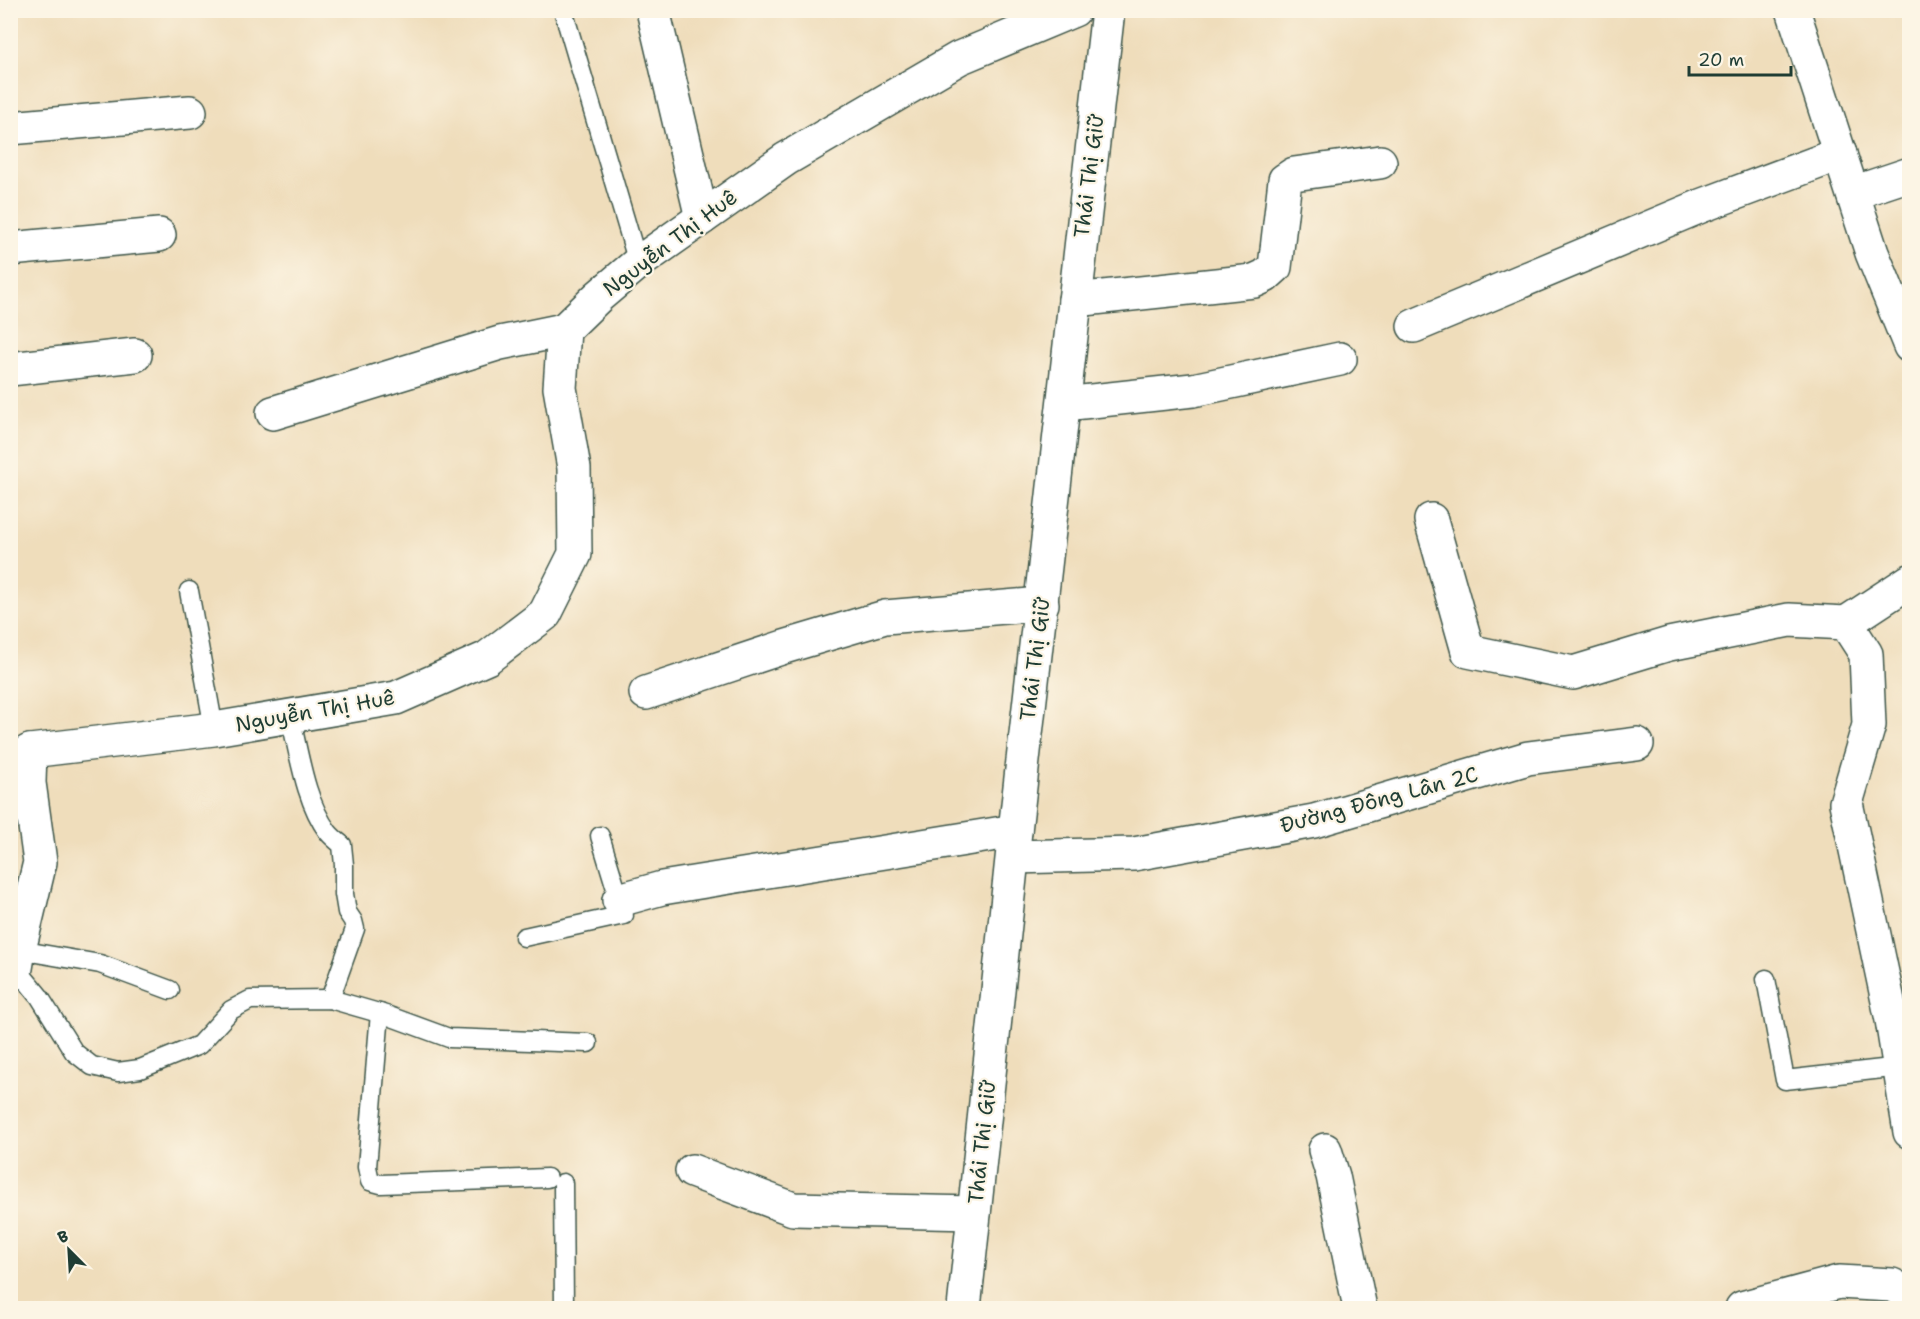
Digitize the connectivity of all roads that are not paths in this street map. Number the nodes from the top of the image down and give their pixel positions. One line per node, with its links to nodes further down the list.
1 (563, 10): 15 (lane)
2 (652, 10): 12 (street)
3 (1074, 10): 12 (street, Nguyễn Thị Huê)
4 (1108, 10): 16 (street, Thái Thị Giữ)
5 (1793, 10): 8 (street)
6 (190, 112): 7 (street)
7 (10, 128)
8 (1840, 154): 11 (street); 17 (street)
9 (1380, 162): 16 (street)
10 (1910, 174): 11 (street)
11 (1853, 193): 19 (street)
12 (702, 218): 15 (street, Nguyễn Thị Huê)
13 (159, 235): 14 (street)
14 (10, 249)
15 (638, 263): 18 (street, Nguyễn Thị Huê)
16 (1075, 300): 23 (street, Thái Thị Giữ)
17 (1414, 326)
18 (564, 330): 24 (street); 31 (street, Nguyễn Thị Huê)
19 (1910, 346)
20 (135, 355): 22 (street)
21 (1340, 359): 23 (street)
22 (10, 369)
23 (1064, 404): 28 (street, Thái Thị Giữ)
24 (273, 413)
25 (1431, 520): 29 (street)
26 (1910, 581): 29 (street)
27 (189, 591): 32 (lane)
28 (1041, 604): 30 (street); 36 (street, Thái Thị Giữ)
29 (1846, 623): 45 (street)
30 (646, 693)
31 (290, 716): 32 (street, Nguyễn Thị Huê); 42 (lane)
32 (214, 729): 34 (street, Nguyễn Thị Huê)
33 (1637, 744): 36 (street, Đường Đông Lân 2C)
34 (17, 751): 39 (street)
35 (600, 836): 37 (lane)
36 (1014, 844): 37 (street, Đường Đông Lân 2C); 49 (street, Thái Thị Giữ)
37 (619, 900): 38 (lane)
38 (524, 937)
39 (15, 964): 41 (lane); 42 (lane)
40 (1766, 979): 45 (lane)
41 (170, 990)
42 (330, 999): 43 (lane)
43 (380, 1013): 44 (lane); 51 (lane)
44 (588, 1043)
45 (1905, 1067): 46 (street)
46 (1910, 1132)
47 (1325, 1150): 53 (street)
48 (692, 1171): 49 (street)
49 (974, 1213): 52 (street, Thái Thị Giữ)
50 (1910, 1295): 54 (street)
51 (564, 1308)
52 (964, 1308)
53 (1360, 1308)
54 (1742, 1308)

